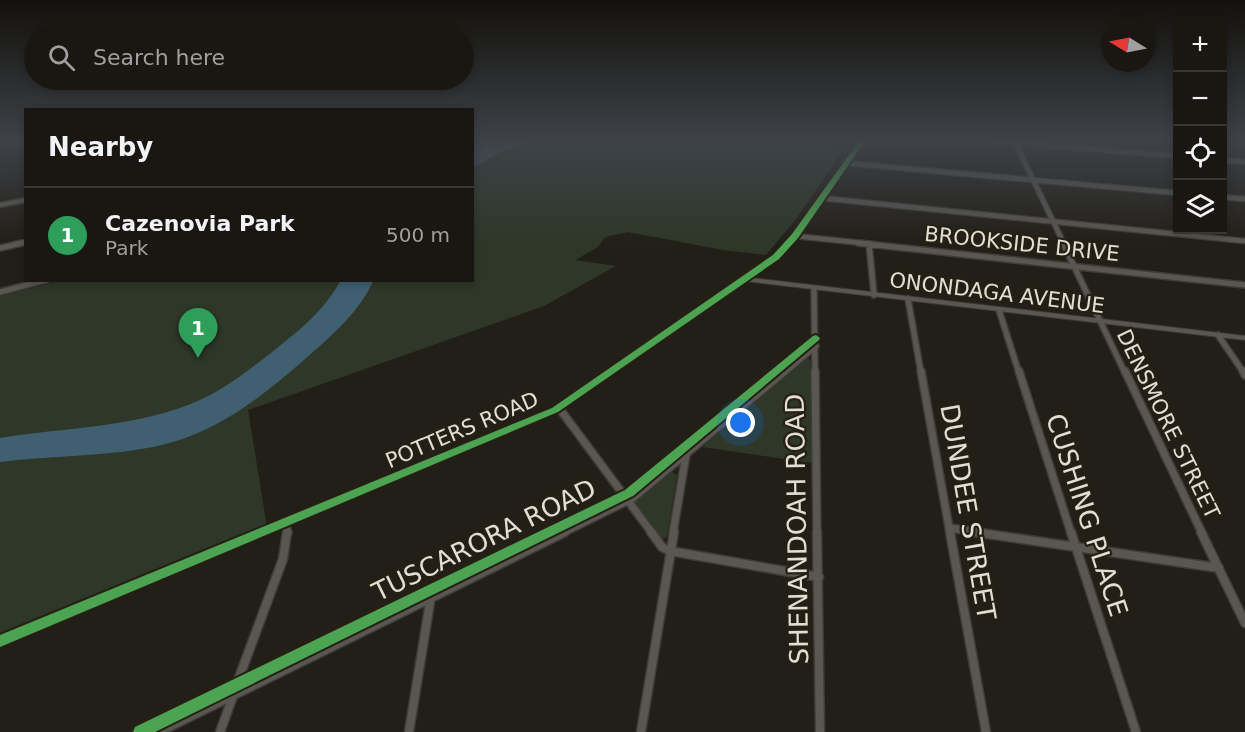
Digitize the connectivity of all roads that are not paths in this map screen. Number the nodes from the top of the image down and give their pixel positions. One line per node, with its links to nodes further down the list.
1 (836, 175): 7 (street, POTTERS ROAD)
2 (979, 175): 4 (street)
3 (1031, 175): 4 (street, DENSMORE STREET)
4 (1033, 180): 5 (street); 11 (street, DENSMORE STREET)
5 (1173, 193)
6 (1227, 197): 8 (street)
7 (821, 198): 11 (street); 12 (street, POTTERS ROAD)
8 (1245, 199)
9 (24, 200): 10 (main road)
10 (0, 205)
11 (1052, 221): 13 (street); 17 (street, DENSMORE STREET)
12 (795, 236): 15 (street, BROOKSIDE DRIVE); 18 (street, POTTERS ROAD)
13 (1245, 241)
14 (24, 242): 16 (street)
15 (869, 244): 17 (street, BROOKSIDE DRIVE); 23 (street)
16 (0, 248)
17 (1072, 266): 20 (street, BROOKSIDE DRIVE); 26 (street, DENSMORE STREET)
18 (746, 279): 21 (street, ONONDAGA AVENUE); 31 (street, POTTERS ROAD)
19 (38, 282): 22 (street)
20 (1245, 285)
21 (814, 289): 23 (street, ONONDAGA AVENUE); 29 (street, SHENANDOAH ROAD)
22 (0, 292)
23 (874, 295): 24 (street, ONONDAGA AVENUE)
24 (908, 299): 25 (street, ONONDAGA AVENUE); 36 (street, DUNDEE STREET)
25 (999, 310): 26 (street, ONONDAGA AVENUE); 37 (street, CUSHING PLACE)
26 (1099, 322): 27 (street, ONONDAGA AVENUE); 39 (street, DENSMORE STREET)
27 (1218, 335): 28 (street, ONONDAGA AVENUE); 30 (street)
28 (1245, 338)
29 (816, 342): 32 (street, TUSCARORA ROAD); 33 (street, TUSCARORA ROAD); 40 (street, SHENANDOAH ROAD)
30 (1245, 375)
31 (559, 408): 34 (street); 35 (street, POTTERS ROAD)
32 (688, 445): 33 (street); 34 (street, TUSCARORA ROAD)
33 (686, 456): 34 (street, TUSCARORA ROAD); 38 (street)
34 (626, 498): 38 (street); 41 (street, TUSCARORA ROAD)
35 (285, 523): 43 (street, POTTERS ROAD); 44 (street)
36 (950, 528): 37 (street); 52 (street, DUNDEE STREET)
37 (1075, 547): 39 (street); 53 (street, CUSHING PLACE)
38 (670, 551): 40 (street); 50 (street)
39 (1219, 568): 42 (street, DENSMORE STREET)
40 (819, 577): 51 (street, SHENANDOAH ROAD)
41 (431, 593): 44 (street, TUSCARORA ROAD); 45 (street, TUSCARORA ROAD); 49 (street)
42 (1245, 623)
43 (0, 641)
44 (237, 684): 45 (street); 46 (street, TUSCARORA ROAD)
45 (233, 696): 47 (street, TUSCARORA ROAD); 48 (street)
46 (140, 732)
47 (159, 732)
48 (220, 732)
49 (409, 732)
50 (640, 732)
51 (820, 732)
52 (986, 732)
53 (1136, 732)

